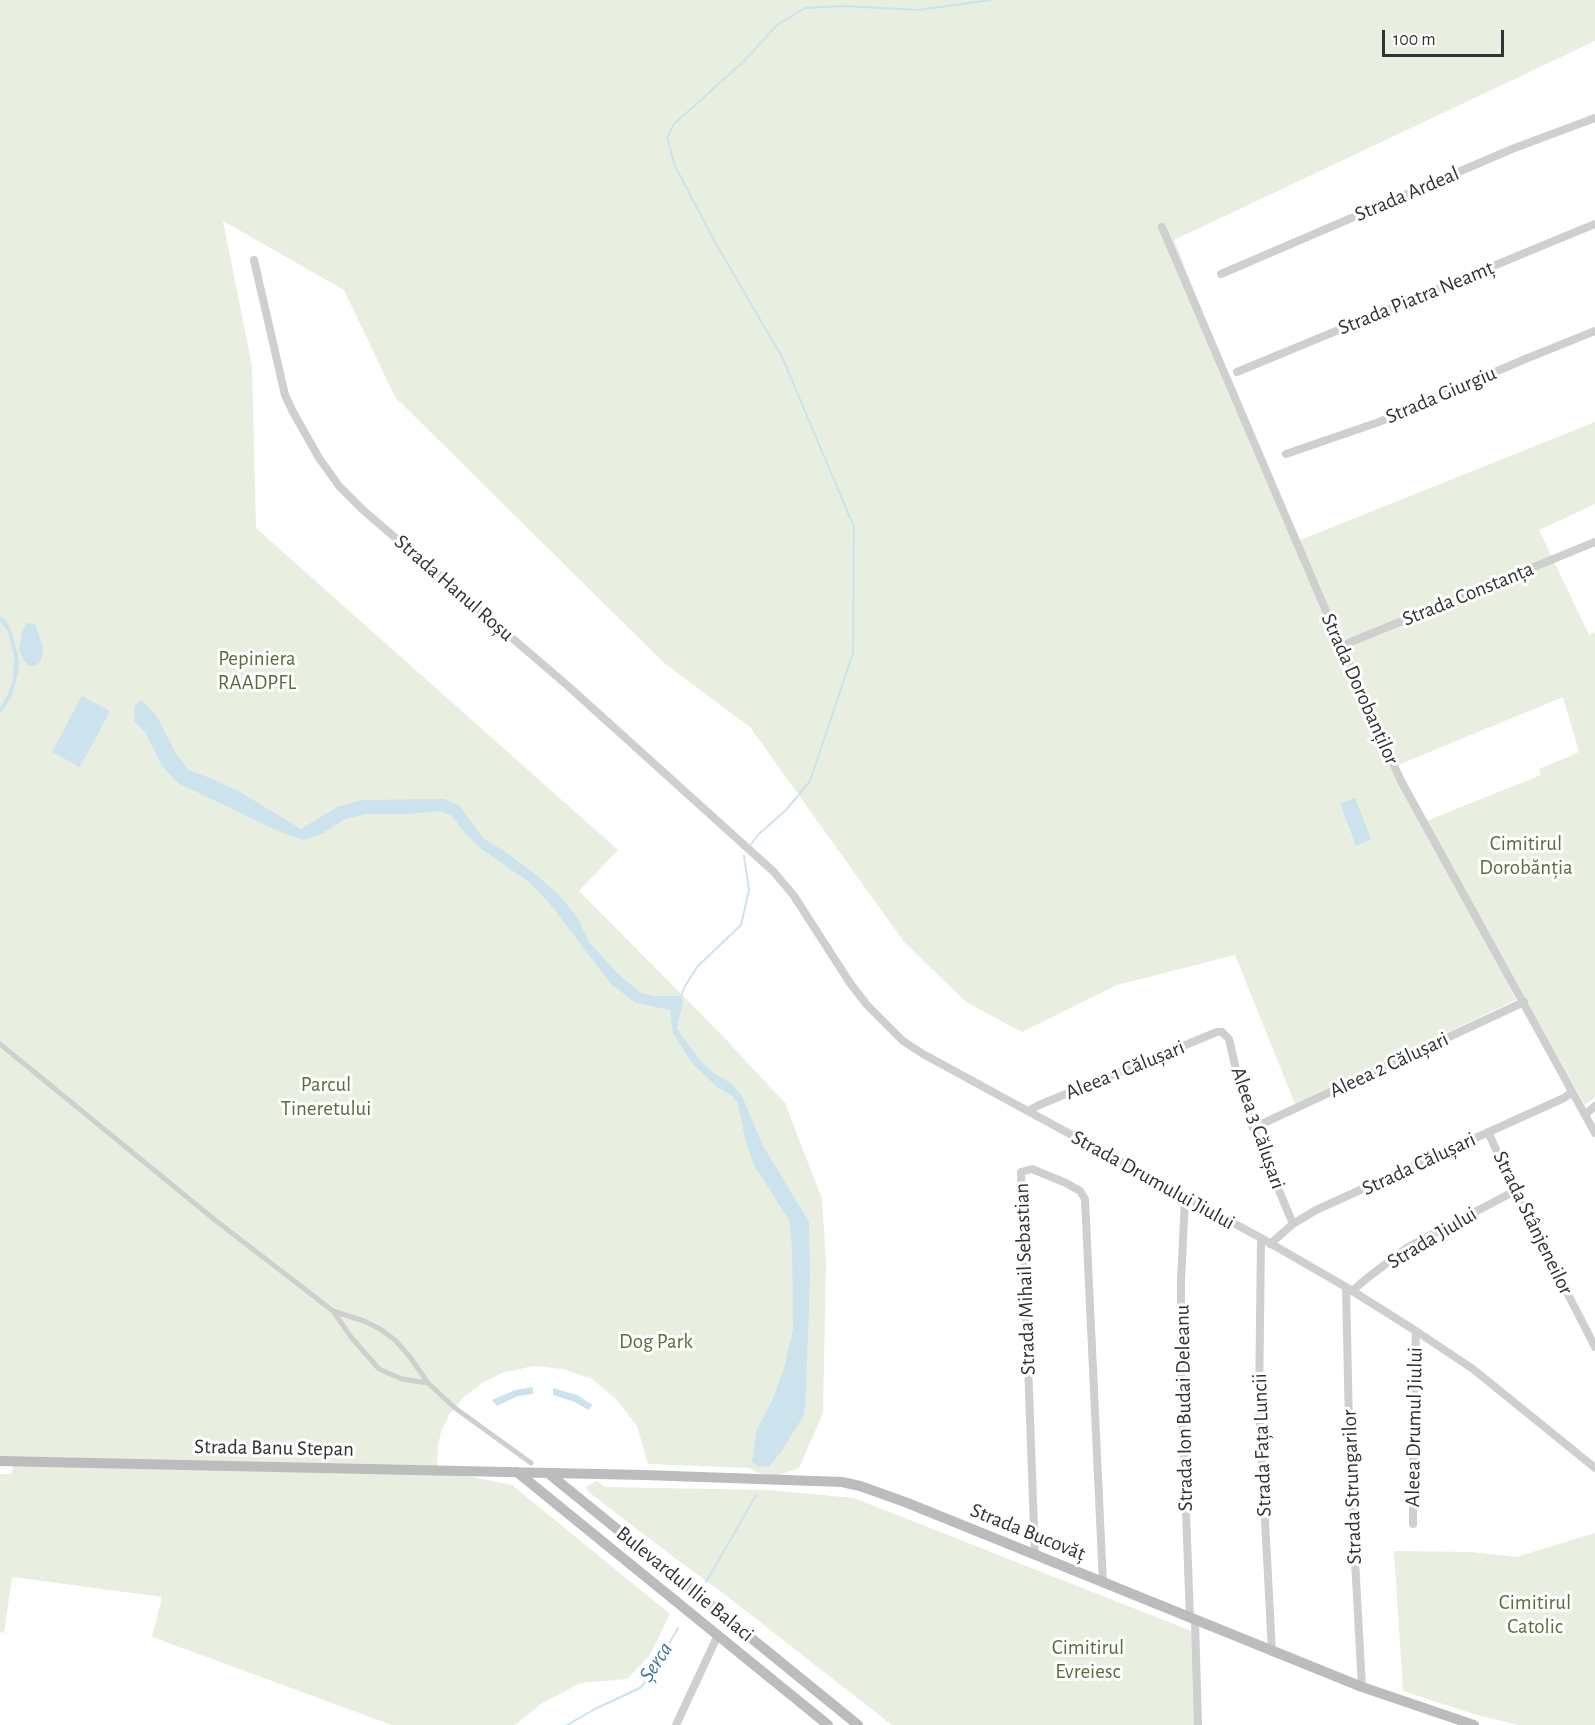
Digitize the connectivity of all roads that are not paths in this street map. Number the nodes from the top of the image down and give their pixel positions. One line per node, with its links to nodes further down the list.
1 (1595, 118): 5 (street, Strada Ardeal)
2 (1595, 224): 7 (street, Strada Piatra Neamț)
3 (1162, 227): 10 (street, Strada Dorobanților)
4 (254, 260): 11 (street, Strada Hanul Roșu)
5 (1221, 274)
6 (1595, 331): 8 (street, Strada Giurgiu)
7 (1237, 372)
8 (1286, 454)
9 (1595, 542): 10 (street, Strada Constanța)
10 (1341, 646): 12 (street, Strada Dorobanților)
11 (752, 853): 17 (street, Strada Drumului Jiului)
12 (1524, 1002): 15 (street, Strada Dorobanților); 19 (street, Aleea 2 Călușari)
13 (1224, 1033): 17 (street, Aleea 1 Călușari); 19 (street, Aleea 3 Călușari)
14 (0, 1044): 28 (street)
15 (1572, 1092): 18 (street, Strada Dorobanților); 20 (street, Strada Călușari)
16 (1595, 1106): 18 (street)
17 (1028, 1112): 23 (street, Strada Drumului Jiului)
18 (1586, 1114): 21 (street, Strada Dorobanților)
19 (1253, 1128): 24 (street, Aleea 3 Călușari)
20 (1488, 1132): 22 (street, Strada Stânjeneilor); 24 (street, Strada Călușari)
21 (1595, 1132)
22 (1515, 1191): 27 (street, Strada Jiului); 30 (street, Strada Stânjeneilor)
23 (1185, 1198): 25 (street, Strada Drumului Jiului); 40 (street, Strada Ion Budai Deleanu)
24 (1293, 1224): 26 (street, Strada Călușari)
25 (1261, 1238): 26 (street, Strada Drumului Jiului); 42 (street, Strada Fața Luncii)
26 (1270, 1244): 27 (street, Strada Drumului Jiului)
27 (1349, 1289): 29 (street, Strada Drumului Jiului); 43 (street, Strada Strungarilor)
28 (333, 1311): 31 (street); 31 (street)
29 (1416, 1331): 34 (street, Strada Drumului Jiului); 37 (street, Aleea Drumul Jiului)
30 (1595, 1347)
31 (428, 1383): 33 (street)
32 (0, 1461): 35 (main road, Strada Banu Stepan)
33 (531, 1463)
34 (1595, 1468)
35 (517, 1472): 36 (main road, Strada Banu Stepan); 41 (main road, Bulevardul Ilie Balaci)
36 (548, 1473): 38 (main road, Strada Bucovăț); 46 (main road, Bulevardul Ilie Balaci)
37 (1413, 1524)
38 (1035, 1555): 39 (main road, Strada Bucovăț); 39 (street, Strada Mihail Sebastian)
39 (1103, 1583): 40 (main road, Strada Bucovăț)
40 (1192, 1619): 42 (main road, Strada Bucovăț); 47 (street, Strada Ion Budai Deleanu)
41 (718, 1635): 44 (street); 45 (main road, Bulevardul Ilie Balaci)
42 (1272, 1652): 43 (main road, Strada Bucovăț)
43 (1362, 1687): 48 (main road, Strada Bucovăț)
44 (676, 1725)
45 (828, 1725)
46 (858, 1725)
47 (1198, 1725)
48 (1474, 1725)

